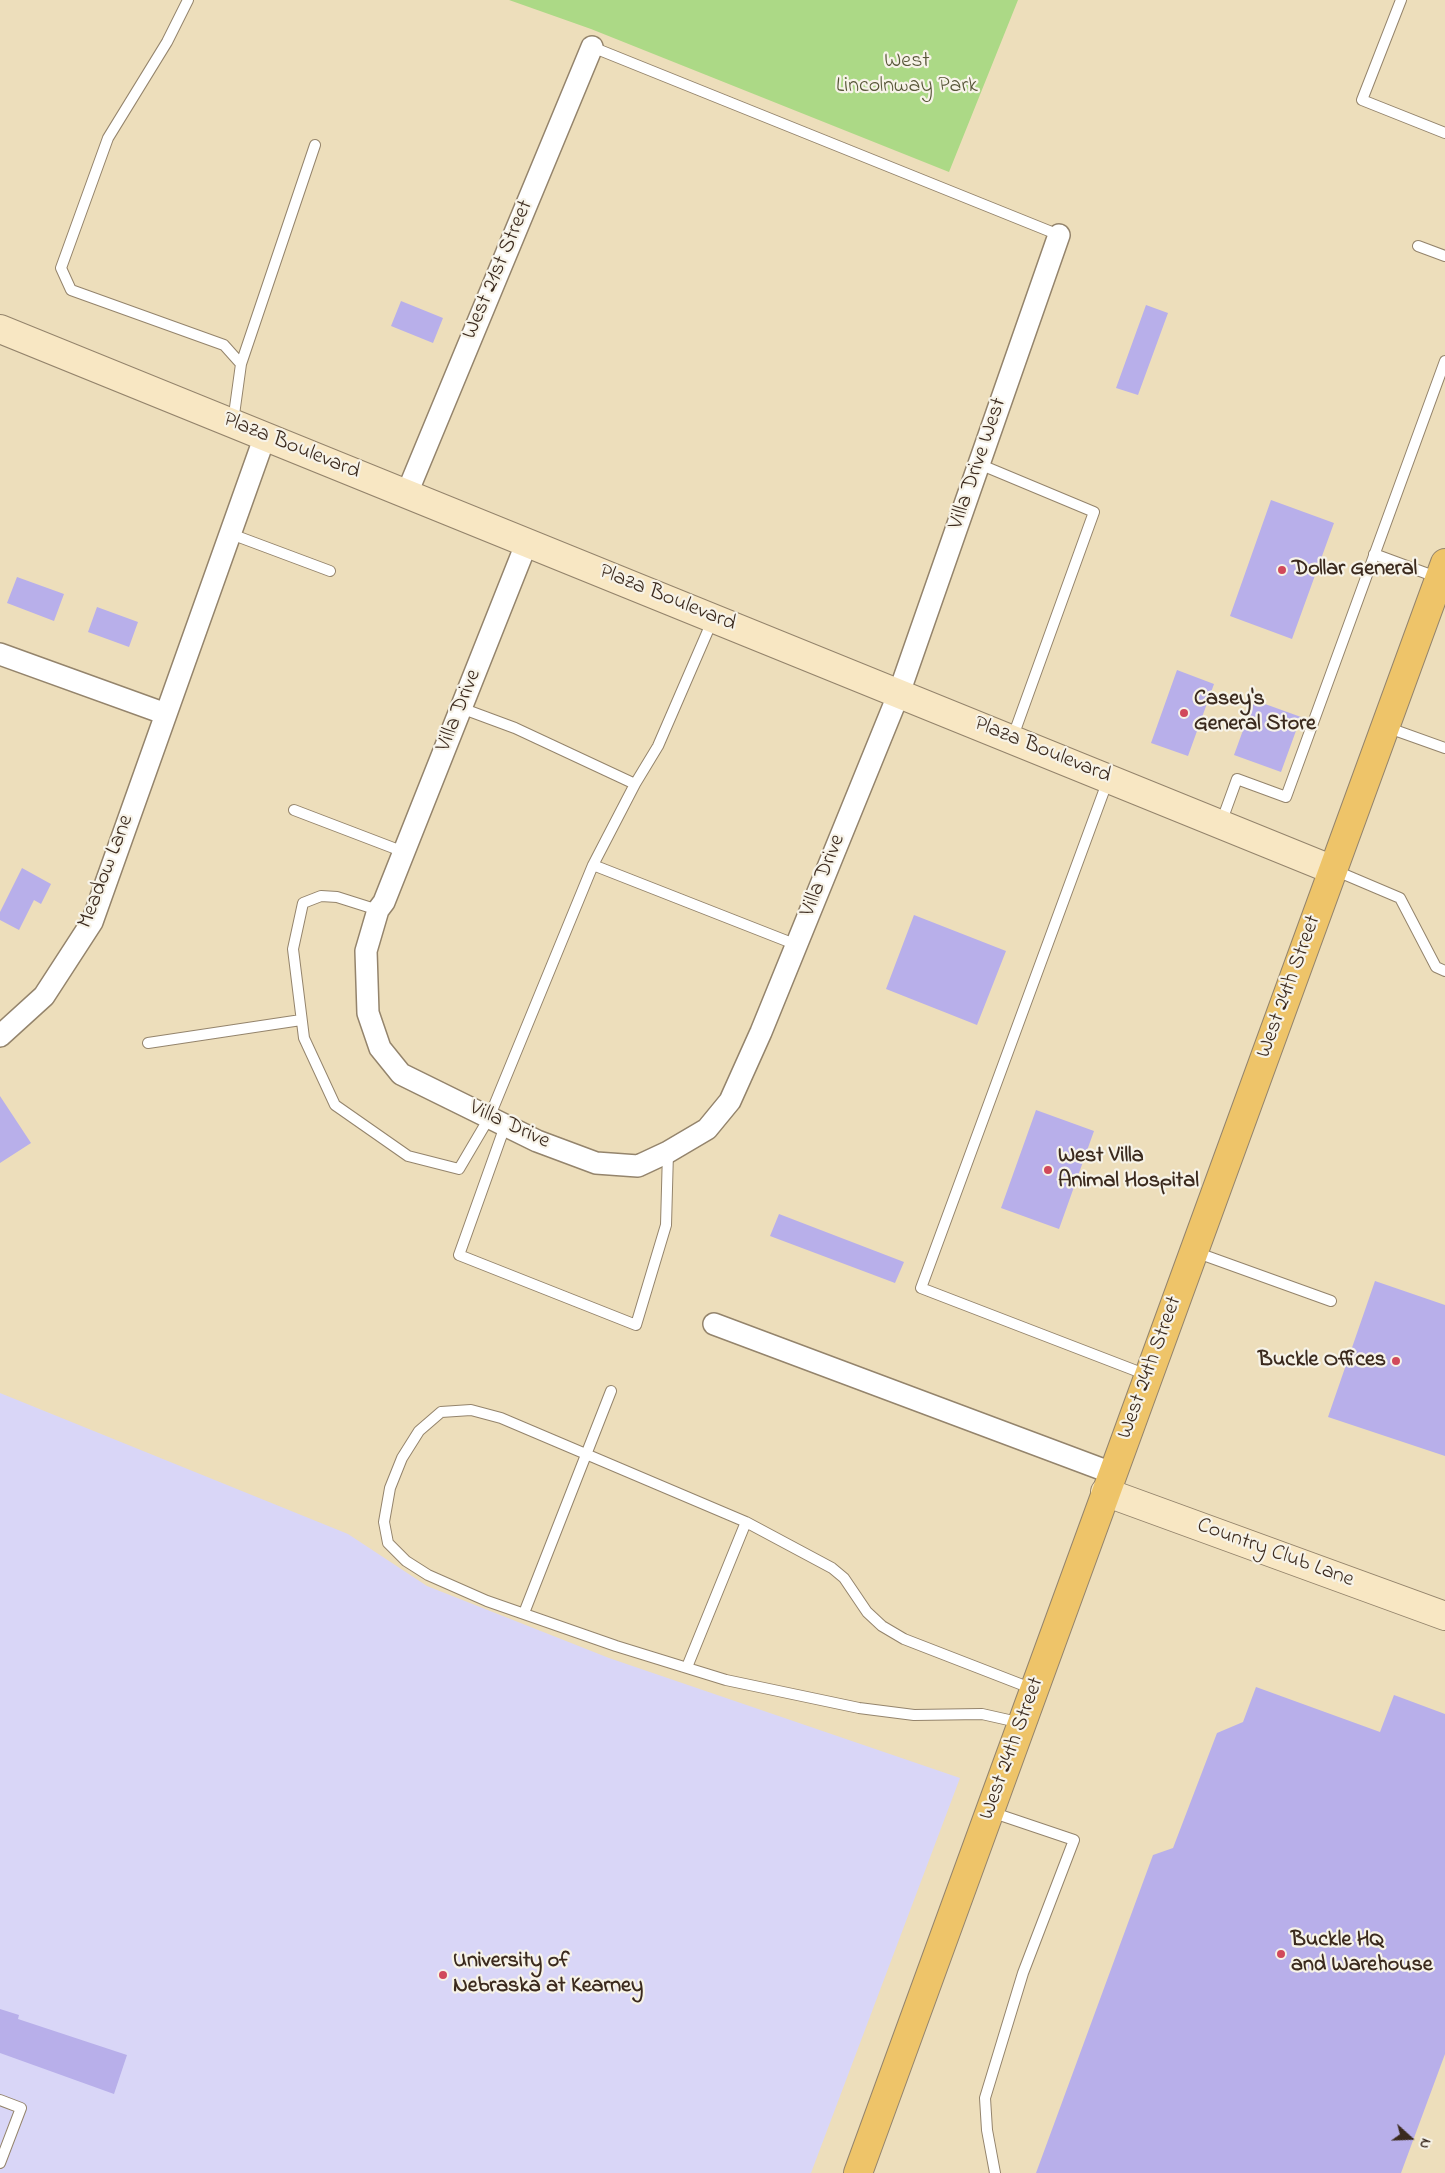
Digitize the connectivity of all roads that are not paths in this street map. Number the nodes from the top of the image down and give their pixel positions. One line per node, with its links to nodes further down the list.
1 (188, 0): 11 (lane)
2 (1401, 0): 4 (lane)
3 (592, 47): 6 (lane); 16 (street, West 21st Street)
4 (1445, 133)
5 (315, 145): 11 (lane)
6 (1059, 235): 15 (street, Villa Drive West)
7 (1418, 246): 8 (lane)
8 (1445, 256)
9 (0, 329): 13 (street, Plaza Boulevard)
10 (1445, 361): 12 (lane)
11 (241, 364): 13 (lane)
12 (1442, 382): 19 (lane)
13 (232, 423): 14 (street, Plaza Boulevard)
14 (265, 436): 16 (street, Plaza Boulevard); 17 (street, Meadow Lane)
15 (979, 464): 24 (street, Villa Drive West); 28 (lane)
16 (407, 493): 18 (street, Plaza Boulevard)
17 (231, 534): 21 (lane); 26 (street, Meadow Lane)
18 (527, 542): 22 (street, Plaza Boulevard); 25 (street, Villa Drive)
19 (1374, 554): 20 (lane); 33 (lane)
20 (1444, 567): 27 (main road, West 24th Street)
21 (330, 571)
22 (714, 618): 24 (street, Plaza Boulevard); 31 (lane)
23 (0, 654): 26 (street)
24 (899, 693): 28 (street, Plaza Boulevard); 38 (street, Villa Drive)
25 (461, 708): 31 (lane); 34 (street, Villa Drive)
26 (166, 714): 41 (street, Meadow Lane)
27 (1385, 727): 29 (lane); 36 (main road, West 24th Street)
28 (1012, 739): 30 (street, Plaza Boulevard)
29 (1445, 748)
30 (1108, 779): 33 (street, Plaza Boulevard); 48 (lane)
31 (635, 784): 35 (lane)
32 (294, 810): 34 (lane)
33 (1221, 824): 36 (street, Plaza Boulevard)
34 (404, 852): 37 (street, Villa Drive)
35 (593, 865): 38 (lane); 43 (lane)
36 (1333, 870): 39 (lane); 45 (main road, West 24th Street)
37 (378, 910): 40 (lane); 43 (street, Villa Drive)
38 (796, 945): 44 (street, Villa Drive)
39 (1445, 971)
40 (301, 1020): 42 (lane); 43 (lane)
41 (0, 1036)
42 (148, 1044)
43 (497, 1122): 44 (street, Villa Drive); 44 (lane)
44 (668, 1152)
45 (1194, 1252): 46 (lane); 48 (main road, West 24th Street)
46 (1331, 1301)
47 (714, 1324): 51 (street)
48 (1148, 1375): 51 (main road, West 24th Street)
49 (611, 1391): 50 (lane)
50 (586, 1454): 52 (lane); 53 (lane); 53 (lane)
51 (1109, 1483): 54 (street, Country Club Lane); 56 (main road, West 24th Street)
52 (746, 1522): 55 (lane); 56 (lane)
53 (524, 1613): 55 (lane)
54 (1445, 1616)
55 (687, 1667): 57 (lane)
56 (1034, 1689): 57 (main road, West 24th Street)
57 (1023, 1723): 58 (main road, West 24th Street)
58 (991, 1812): 62 (main road, West 24th Street); 63 (lane)
59 (0, 2100): 60 (lane)
60 (2, 2149): 61 (lane)
61 (0, 2163)
62 (858, 2173)
63 (995, 2173)

